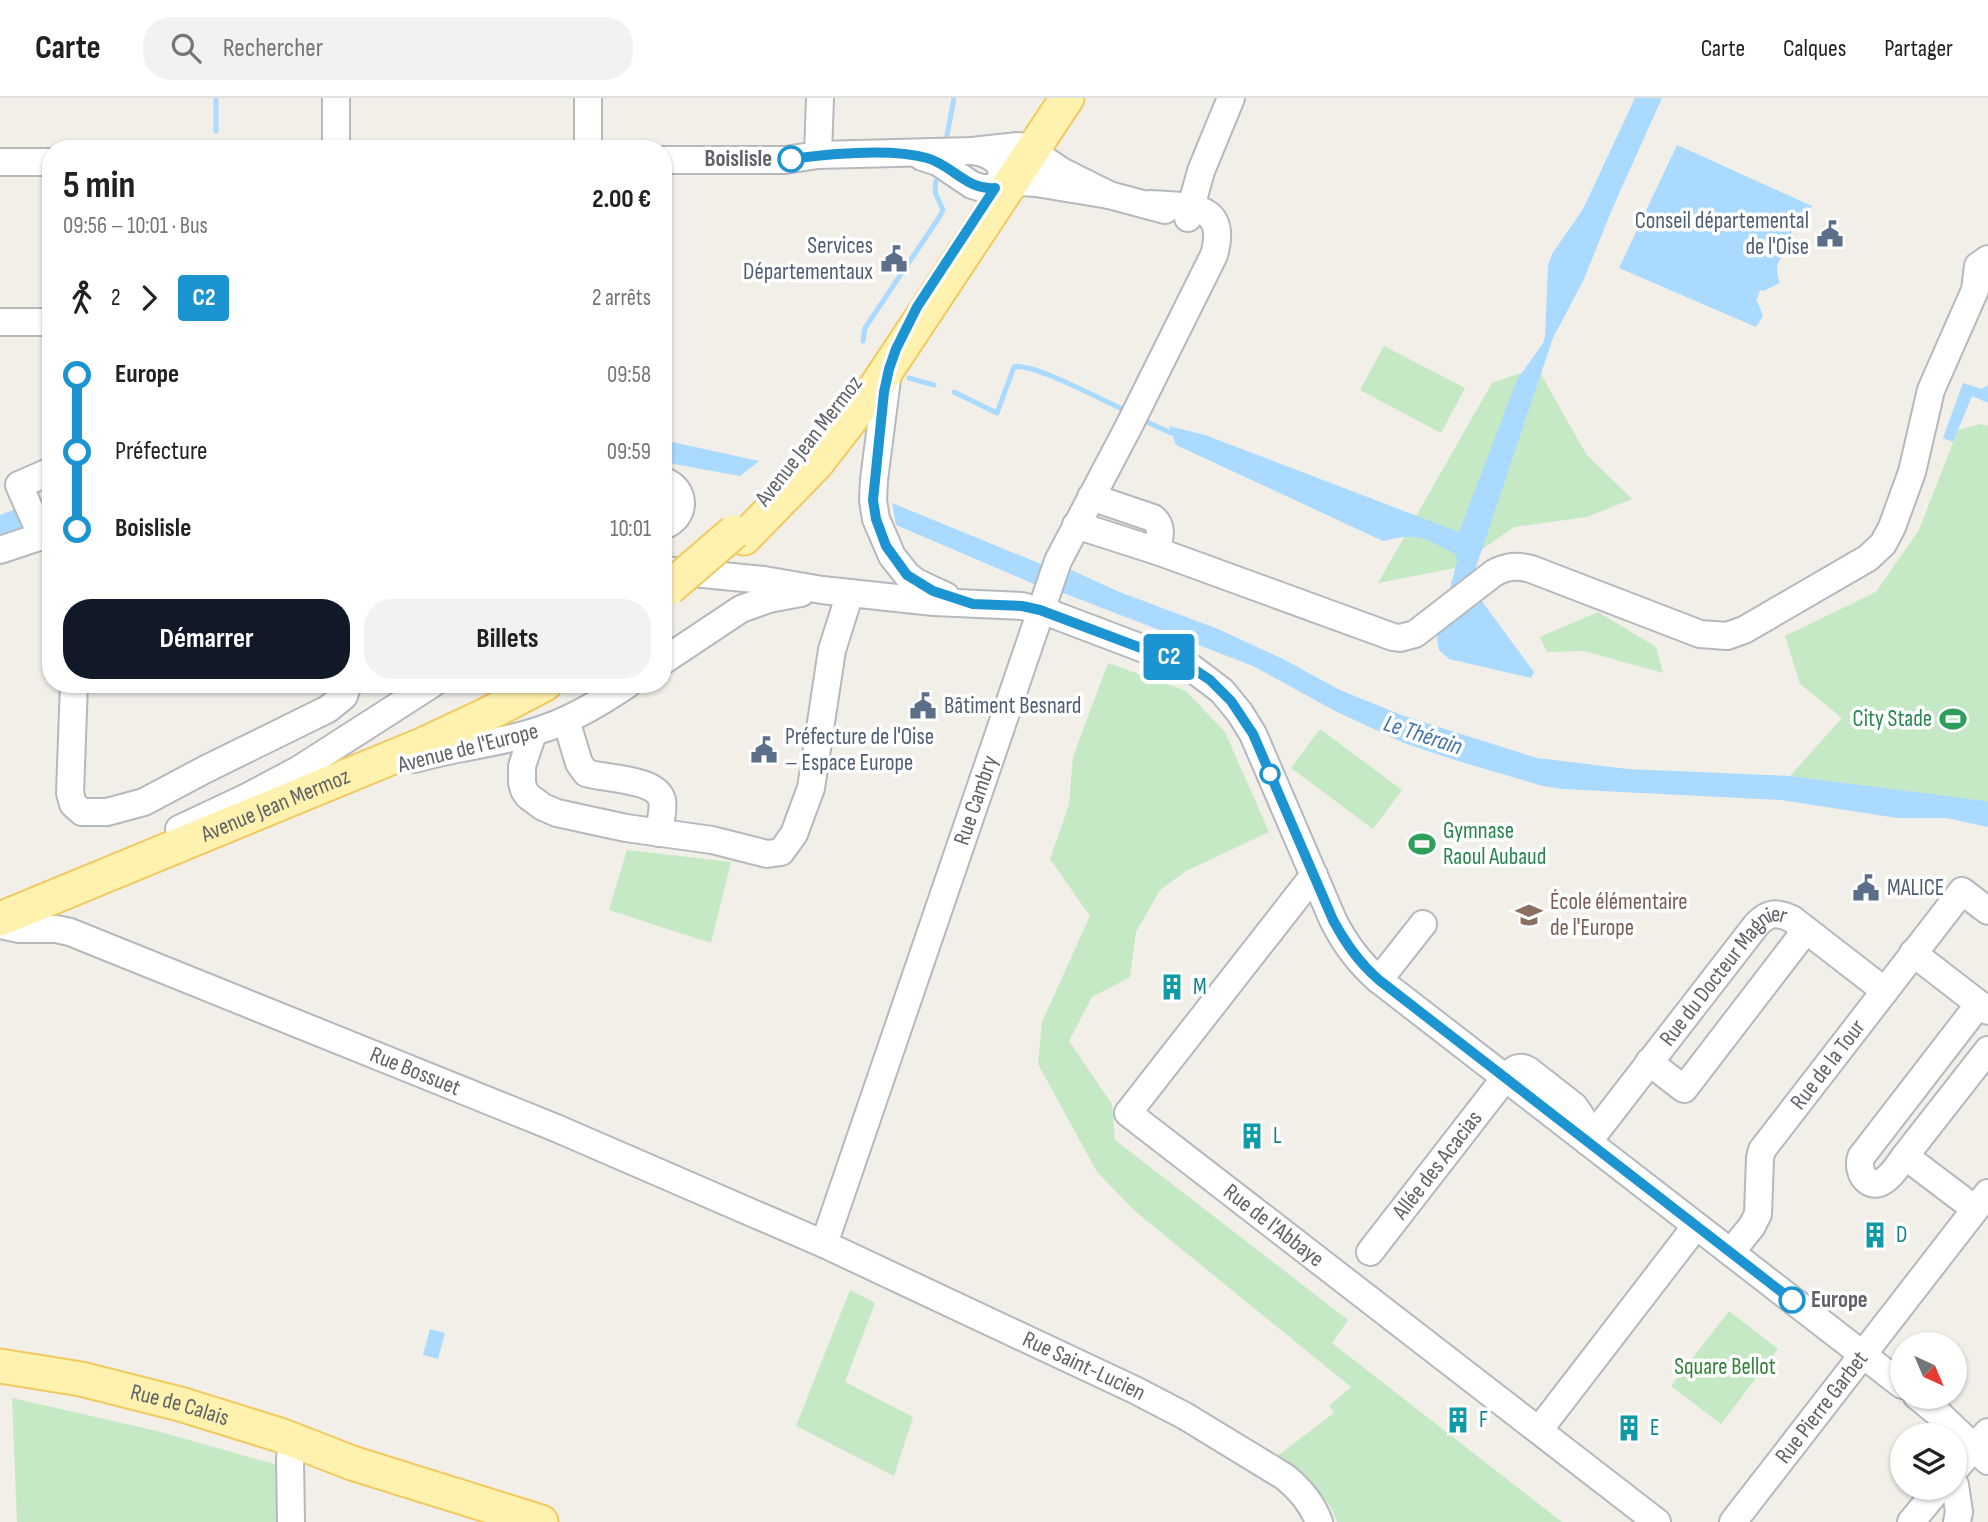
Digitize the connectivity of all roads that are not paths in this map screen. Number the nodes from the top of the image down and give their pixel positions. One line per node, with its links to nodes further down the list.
1 (336, 98): 8 (street)
2 (588, 98): 9 (street)
3 (820, 98): 10 (street)
4 (1046, 98): 14 (main road, Avenue Jean Mermoz)
5 (1054, 98): 14 (street)
6 (1067, 98): 14 (main road, Avenue Jean Mermoz)
7 (1228, 106): 15 (street)
8 (336, 140)
9 (588, 140)
10 (818, 155): 11 (street); 14 (street)
11 (672, 160)
12 (0, 162): 13 (street)
13 (42, 162)
14 (1003, 172): 15 (street); 19 (main road, Avenue Jean Mermoz); 28 (main road, Avenue Jean Mermoz)
15 (1196, 216): 23 (street, Rue Cambry)
16 (1988, 258): 30 (street)
17 (0, 322): 18 (street)
18 (42, 322)
19 (889, 369): 28 (main road, Avenue Jean Mermoz); 37 (street)
20 (42, 476): 22 (street)
21 (672, 485): 24 (street)
22 (15, 493): 26 (street)
23 (1091, 497): 25 (street, Rue Cambry); 30 (street)
24 (672, 522)
25 (1076, 525): 30 (street); 36 (street, Rue Cambry)
26 (42, 531)
27 (42, 532): 29 (street)
28 (739, 535): 32 (main road, Avenue Jean Mermoz, bridge)
29 (0, 550)
30 (1157, 551)
31 (721, 576): 33 (street); 34 (street); 38 (street)
32 (672, 580)
33 (672, 581)
34 (822, 590): 35 (street); 38 (street)
35 (850, 593): 37 (street); 50 (street)
36 (1043, 602): 37 (street); 51 (street); 69 (street, Rue Cambry)
37 (973, 604)
38 (733, 614): 39 (street)
39 (672, 655)
40 (74, 693): 41 (street)
41 (345, 693)
42 (418, 693): 49 (street)
43 (502, 693): 49 (main road, Avenue Jean Mermoz)
44 (527, 693): 48 (main road, Avenue Jean Mermoz)
45 (612, 693): 46 (street, Avenue de l'Europe)
46 (566, 720): 47 (street, Avenue de l'Europe); 50 (street)
47 (533, 733): 48 (street, Avenue de l'Europe); 50 (street)
48 (300, 796): 54 (main road, Avenue Jean Mermoz)
49 (179, 829): 52 (main road, Avenue Jean Mermoz)
50 (659, 833)
51 (1314, 875): 59 (street); 77 (street, Rue de l'Abbaye)
52 (0, 903)
53 (1988, 911): 58 (street, Rue de la Tour)
54 (0, 919)
55 (1423, 923): 59 (street)
56 (0, 925): 69 (street, Rue Bossuet)
57 (1806, 930): 60 (street, Rue du Docteur Magnier); 63 (street, Rue du Docteur Magnier); 63 (street)
58 (1913, 953): 60 (street, Rue de la Tour); 61 (street)
59 (1379, 980): 64 (street)
60 (1885, 991): 71 (street, Rue de la Tour)
61 (1983, 1007): 66 (street)
62 (1988, 1051): 66 (street)
63 (1649, 1062): 65 (street, Rue du Docteur Magnier)
64 (1506, 1078): 65 (street); 70 (street, Allée des Acacias)
65 (1588, 1142): 68 (street)
66 (1905, 1156): 67 (street)
67 (1981, 1201): 72 (street, Rue Pierre Garbet)
68 (1696, 1226): 71 (street); 77 (street)
69 (824, 1244): 85 (street, Rue Saint-Lucien)
70 (1370, 1252)
71 (1731, 1252): 72 (street)
72 (1863, 1354): 74 (street); 87 (street, Rue Pierre Garbet)
73 (0, 1366): 78 (main road, Rue de Calais)
74 (1890, 1375)
75 (0, 1382): 78 (main road, Rue de Calais)
76 (1933, 1409): 79 (street)
77 (1539, 1430): 86 (street, Rue de l'Abbaye)
78 (291, 1445): 83 (street); 84 (main road, Rue de Calais)
79 (1984, 1453): 80 (street)
80 (1967, 1462)
81 (1930, 1500): 88 (street)
82 (1957, 1500): 89 (street)
83 (291, 1522)
84 (541, 1522)
85 (1319, 1522)
86 (1657, 1522)
87 (1732, 1522)
88 (1911, 1522)
89 (1956, 1522)

